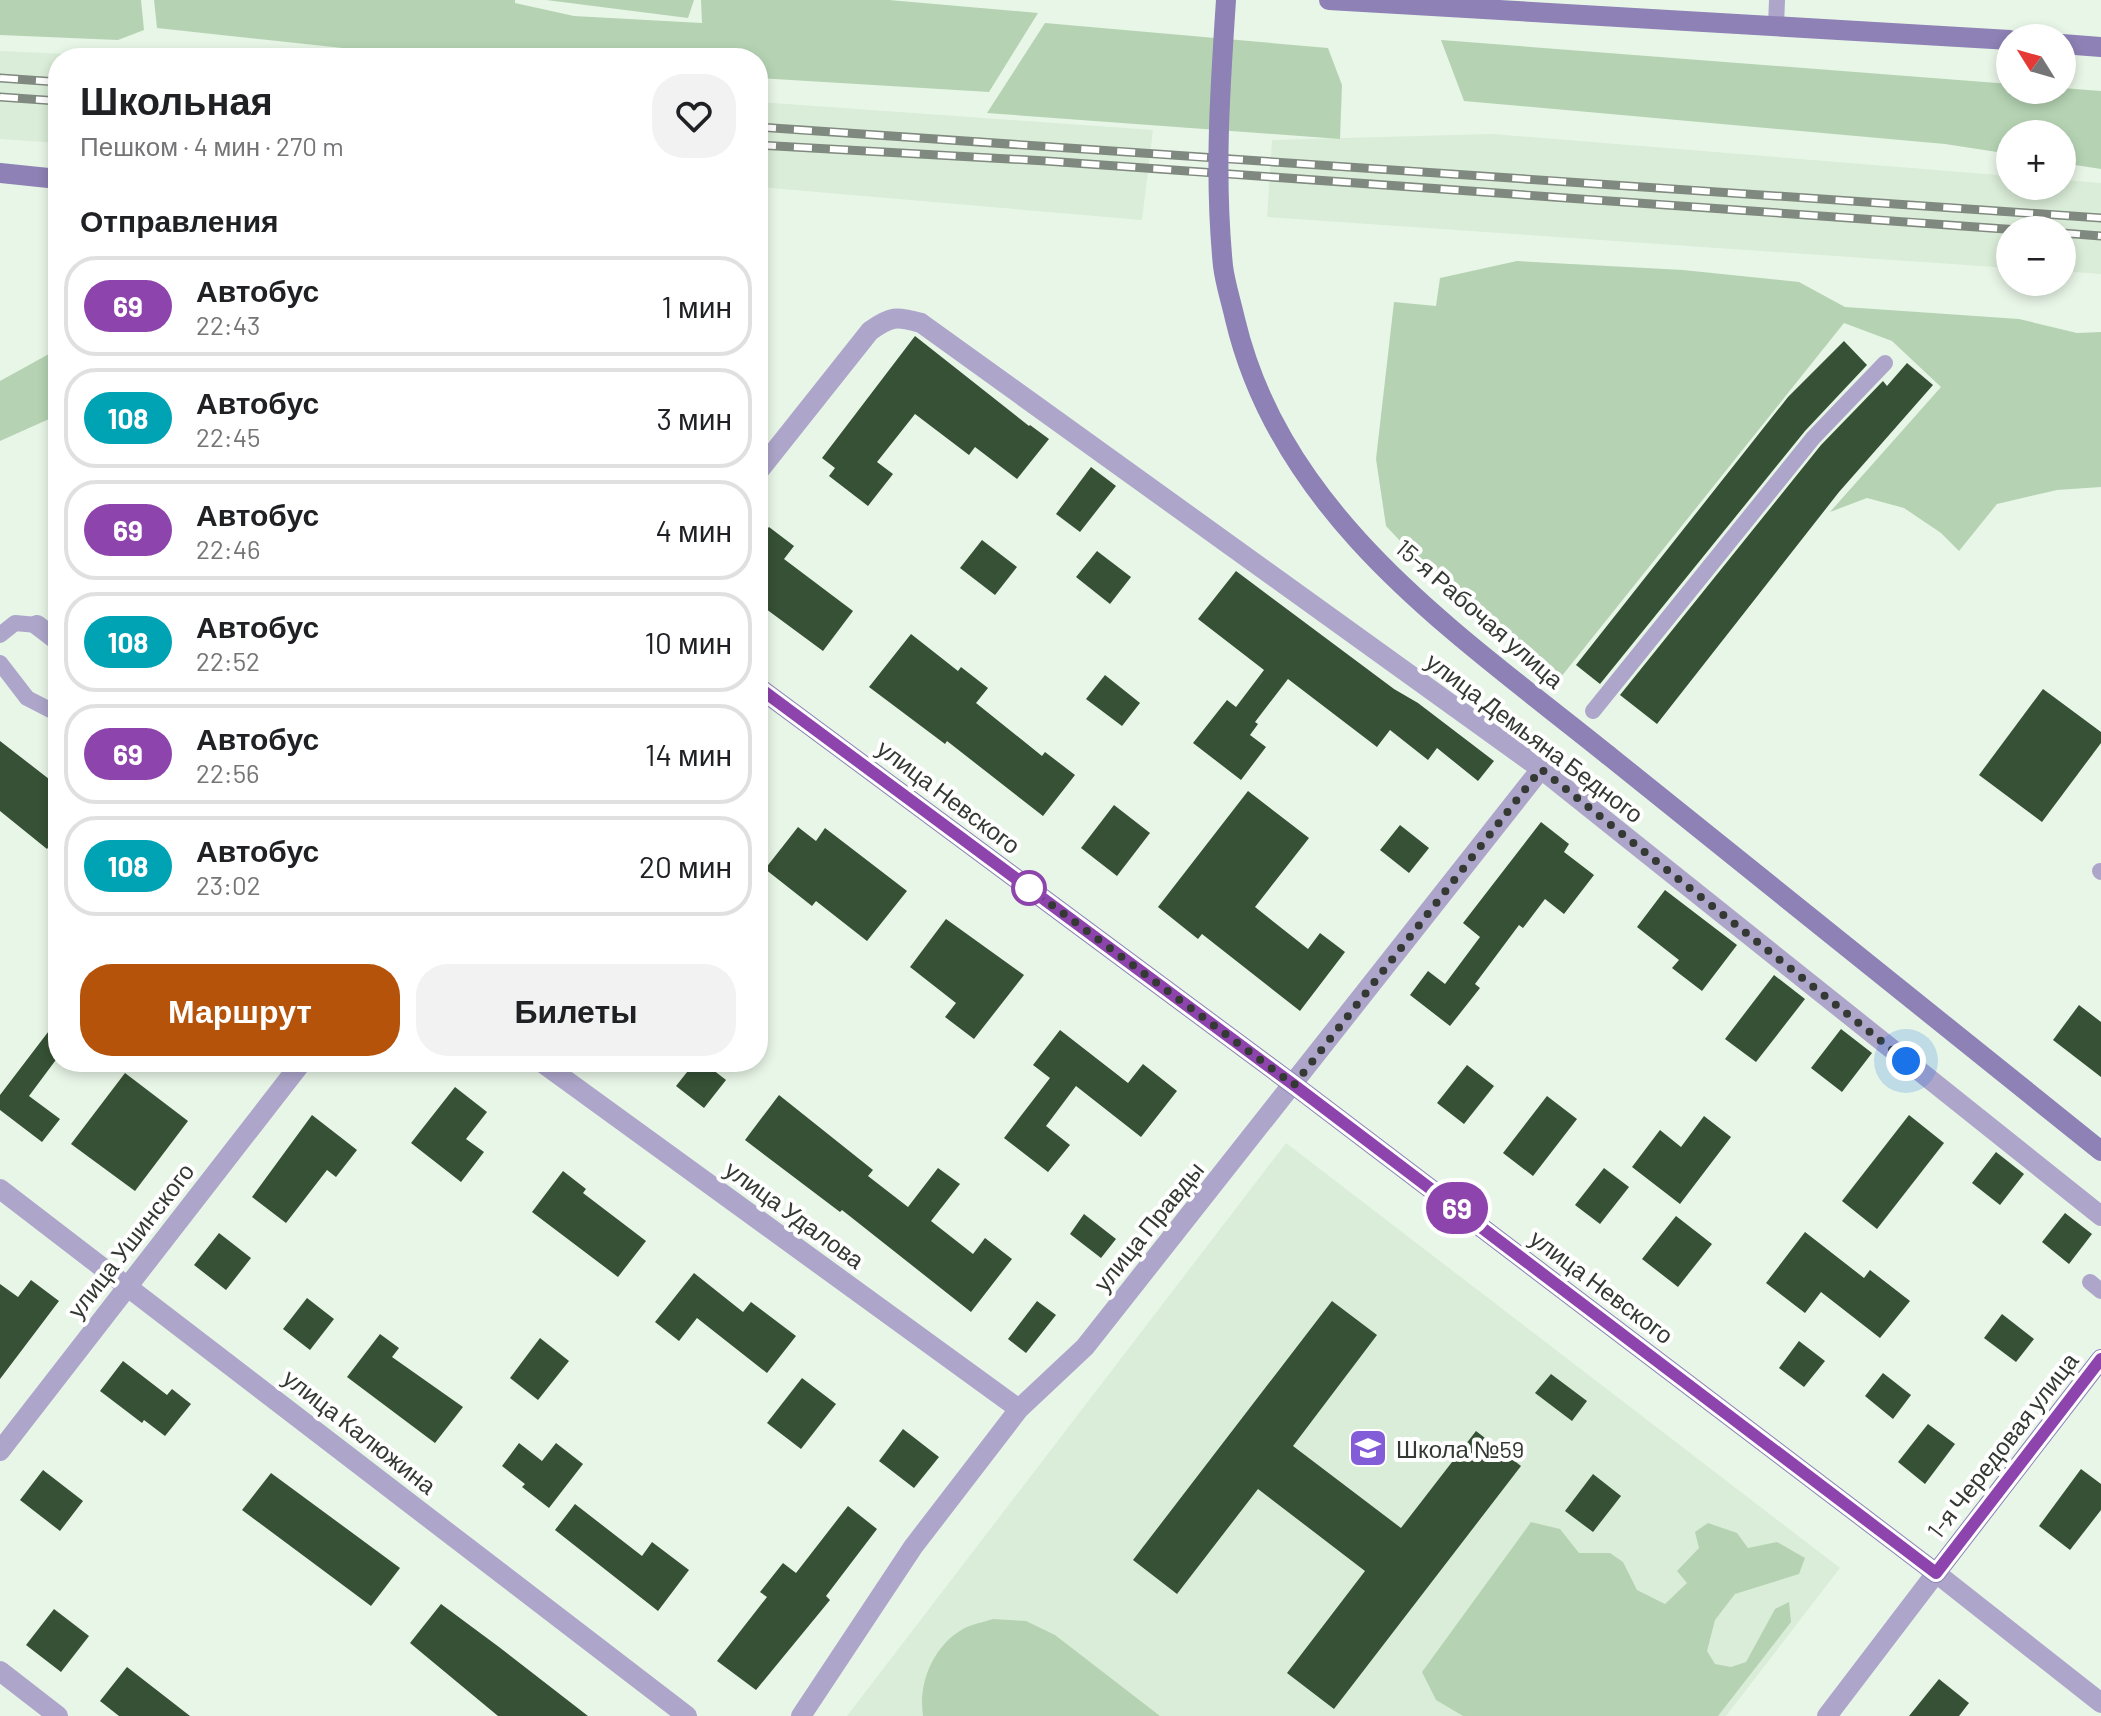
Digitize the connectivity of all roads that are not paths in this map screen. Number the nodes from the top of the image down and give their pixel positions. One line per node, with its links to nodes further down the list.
1 (1226, 0): 20 (main road, 15-я Рабочая улица, bridge)
2 (1329, 0): 4 (main road)
3 (1777, 0): 5 (lane)
4 (1602, 8): 5 (main road)
5 (1776, 26): 6 (main road)
6 (1996, 39)
7 (2076, 45): 8 (main road)
8 (2101, 47)
9 (0, 173): 10 (main road)
10 (48, 178)
11 (1885, 363): 19 (lane)
12 (768, 459): 21 (street, улица Демьяна Бедного)
13 (37, 625): 14 (street); 15 (lane)
14 (48, 633)
15 (0, 635)
16 (0, 663): 18 (lane)
17 (768, 694): 24 (main road, улица Невского)
18 (48, 709)
19 (1593, 711)
20 (1608, 755): 25 (main road, улица Демьяна Бедного)
21 (1546, 763): 24 (street, улица Правды); 27 (street, улица Демьяна Бедного)
22 (294, 1072): 28 (street, улица Ушинского)
23 (555, 1072): 30 (street, улица Удалова)
24 (1294, 1085): 30 (street, улица Правды); 32 (main road, улица Невского)
25 (2101, 1151)
26 (0, 1189): 28 (street, улица Калюжина)
27 (2101, 1216)
28 (128, 1285): 31 (street, улица Ушинского); 36 (street, улица Калюжина)
29 (2101, 1359): 32 (main road, 1-я Чередовая улица)
30 (1019, 1409): 37 (street, улица Правды)
31 (0, 1451)
32 (1936, 1573): 34 (street, улица Невского); 38 (street, 1-я Чередовая улица)
33 (0, 1671): 35 (street)
34 (2101, 1703)
35 (58, 1716)
36 (687, 1716)
37 (801, 1716)
38 (1827, 1716)

